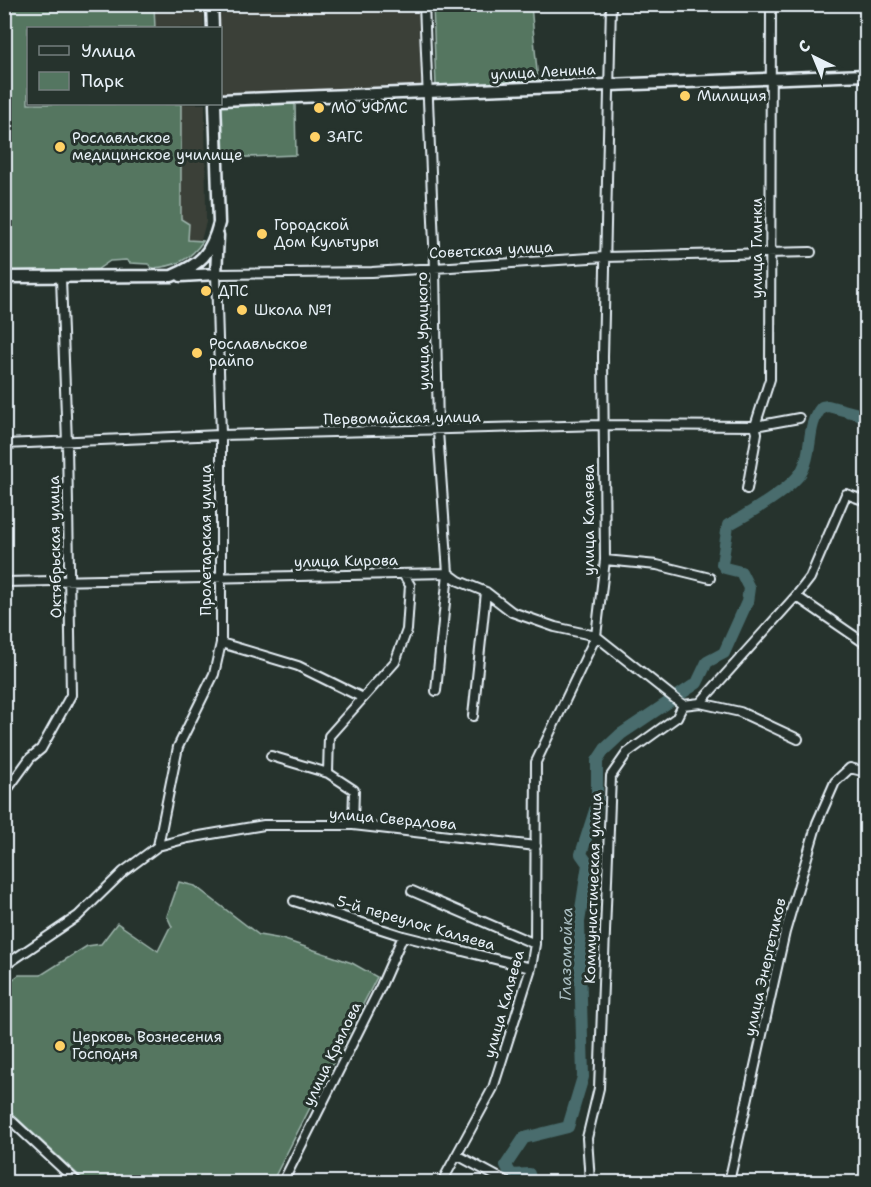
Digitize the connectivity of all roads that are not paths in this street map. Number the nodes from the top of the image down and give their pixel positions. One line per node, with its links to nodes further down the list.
1 (212, 4): 5 (main road)
2 (424, 4): 9 (street, улица Урицкого)
3 (611, 4): 8 (street, улица Каляева)
4 (771, 4): 7 (street, улица Глинки)
5 (213, 27)
6 (867, 75): 7 (main road, улица Ленина)
7 (772, 77): 8 (main road, улица Ленина); 13 (street, улица Глинки)
8 (610, 83): 9 (main road, улица Ленина); 15 (street, улица Каляева)
9 (428, 93): 10 (main road, улица Ленина); 17 (street, улица Урицкого)
10 (222, 100)
11 (215, 105): 12 (main road, Пролетарская улица)
12 (219, 223): 16 (main road, Пролетарская улица); 18 (main road, Пролетарская улица)
13 (771, 251): 14 (street, Советская улица); 15 (street, Советская улица); 24 (street, улица Глинки)
14 (811, 252)
15 (605, 257): 17 (street, Советская улица); 23 (street, улица Каляева)
16 (194, 267): 19 (main road, Советская улица)
17 (435, 268): 18 (street, Советская улица); 25 (street, улица Урицкого)
18 (216, 274): 19 (main road, Советская улица); 26 (street, Пролетарская улица)
19 (172, 276): 21 (main road, Советская улица)
20 (4, 277): 21 (main road, Советская улица)
21 (61, 278): 27 (street, Октябрьская улица)
22 (799, 418): 24 (street, Первомайская улица)
23 (602, 425): 24 (street, Первомайская улица); 25 (street, Первомайская улица); 31 (street, улица Каляева)
24 (755, 426): 29 (street, улица Глинки)
25 (438, 431): 26 (street, Первомайская улица); 32 (street, улица Урицкого)
26 (221, 435): 27 (street, Первомайская улица); 34 (street, Пролетарская улица)
27 (67, 443): 28 (street, Первомайская улица); 36 (street, Октябрьская улица)
28 (4, 444)
29 (747, 489)
30 (867, 501): 39 (street)
31 (605, 560): 35 (street); 40 (street, улица Каляева)
32 (448, 573): 33 (street, улица Кирова); 38 (street, улица Кирова); 43 (street, улица Урицкого)
33 (403, 574): 34 (street, улица Кирова); 44 (street)
34 (222, 576): 36 (street, улица Кирова); 41 (street, Пролетарская улица)
35 (710, 578)
36 (70, 581): 37 (street, улица Кирова); 52 (street, Октябрьская улица)
37 (4, 582)
38 (486, 592): 40 (street, улица Кирова); 47 (street)
39 (796, 596): 42 (street); 45 (street)
40 (596, 636): 46 (street, улица Кирова); 55 (street, улица Каляева)
41 (221, 643): 44 (street); 54 (street, Пролетарская улица)
42 (867, 644)
43 (436, 691)
44 (363, 698): 51 (street)
45 (700, 704): 46 (street); 48 (street)
46 (683, 705): 68 (street, Коммунистическая улица)
47 (473, 716)
48 (798, 739)
49 (271, 756): 51 (street)
50 (867, 772): 69 (street, улица Энергетиков)
51 (328, 773): 53 (street)
52 (4, 794)
53 (353, 825): 54 (street, улица Свердлова); 55 (street, улица Свердлова)
54 (158, 846): 60 (street, улица Свердлова)
55 (536, 846): 59 (street, улица Каляева)
56 (412, 891): 59 (street)
57 (294, 901): 58 (street, 5-й переулок Каляева)
58 (403, 936): 61 (street, 5-й переулок Каляева); 65 (street, улица Крылова)
59 (535, 944): 61 (street, улица Каляева)
60 (4, 966)
61 (531, 968): 63 (street, улица Каляева)
62 (4, 1114): 64 (street)
63 (457, 1155): 66 (street, улица Каляева); 67 (street)
64 (75, 1181)
65 (283, 1182)
66 (442, 1182)
67 (507, 1182)
68 (590, 1182)
69 (729, 1182)

